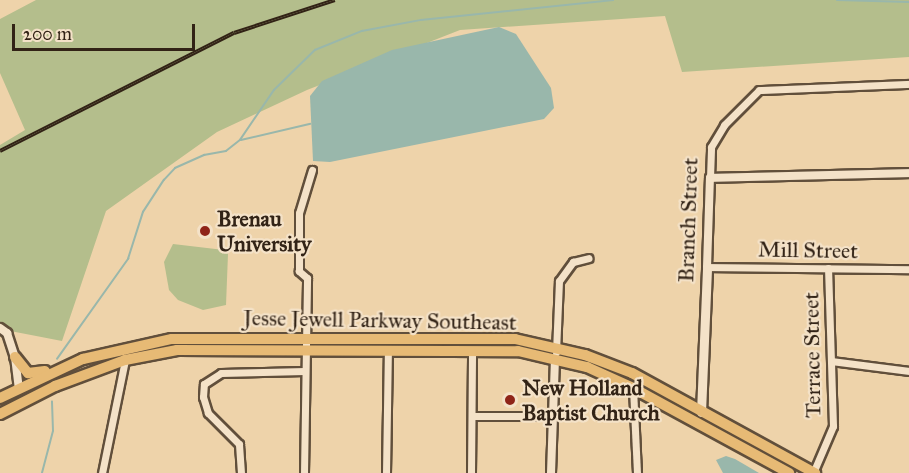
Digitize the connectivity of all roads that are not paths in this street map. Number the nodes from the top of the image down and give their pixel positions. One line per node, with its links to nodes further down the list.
1 (909, 84): 4 (street, Branch Street)
2 (312, 170): 10 (street)
3 (909, 173): 4 (street)
4 (710, 178): 6 (street, Branch Street)
5 (589, 258): 13 (street)
6 (707, 267): 7 (street, Mill Street); 23 (main road, Branch Street)
7 (828, 268): 8 (street, Mill Street); 16 (street, Terrace Street)
8 (909, 269)
9 (2, 331): 14 (street)
10 (305, 344): 11 (main road, Jesse Jewell Parkway Southeast); 13 (main road, Jesse Jewell Parkway Southeast); 15 (main road, Jesse Jewell Parkway Southeast); 17 (main road, Jesse Jewell Parkway Southeast); 18 (street)
11 (388, 349): 12 (main road, Jesse Jewell Parkway Southeast); 30 (street)
12 (472, 350): 13 (main road, Jesse Jewell Parkway Southeast); 25 (street)
13 (556, 352): 21 (main road, Jesse Jewell Parkway Southeast); 23 (main road, Jesse Jewell Parkway Southeast); 26 (street)
14 (15, 357): 17 (main road); 20 (street)
15 (124, 360): 24 (main road, Jesse Jewell Parkway Southeast); 27 (street)
16 (831, 362): 19 (street); 35 (street, Terrace Street)
17 (65, 366): 20 (main road, Jesse Jewell Parkway Southeast)
18 (305, 371): 28 (street); 29 (street)
19 (909, 372)
20 (20, 388): 22 (main road, Jesse Jewell Parkway Southeast)
21 (633, 388): 33 (street); 34 (main road, Jesse Jewell Parkway Southeast)
22 (0, 398)
23 (701, 412): 35 (main road, Jesse Jewell Parkway Southeast)
24 (0, 414)
25 (472, 416): 26 (street); 31 (street)
26 (553, 416): 32 (street)
27 (102, 473)
28 (241, 473)
29 (304, 473)
30 (386, 473)
31 (471, 473)
32 (551, 473)
33 (637, 473)
34 (789, 473)
35 (814, 473)

